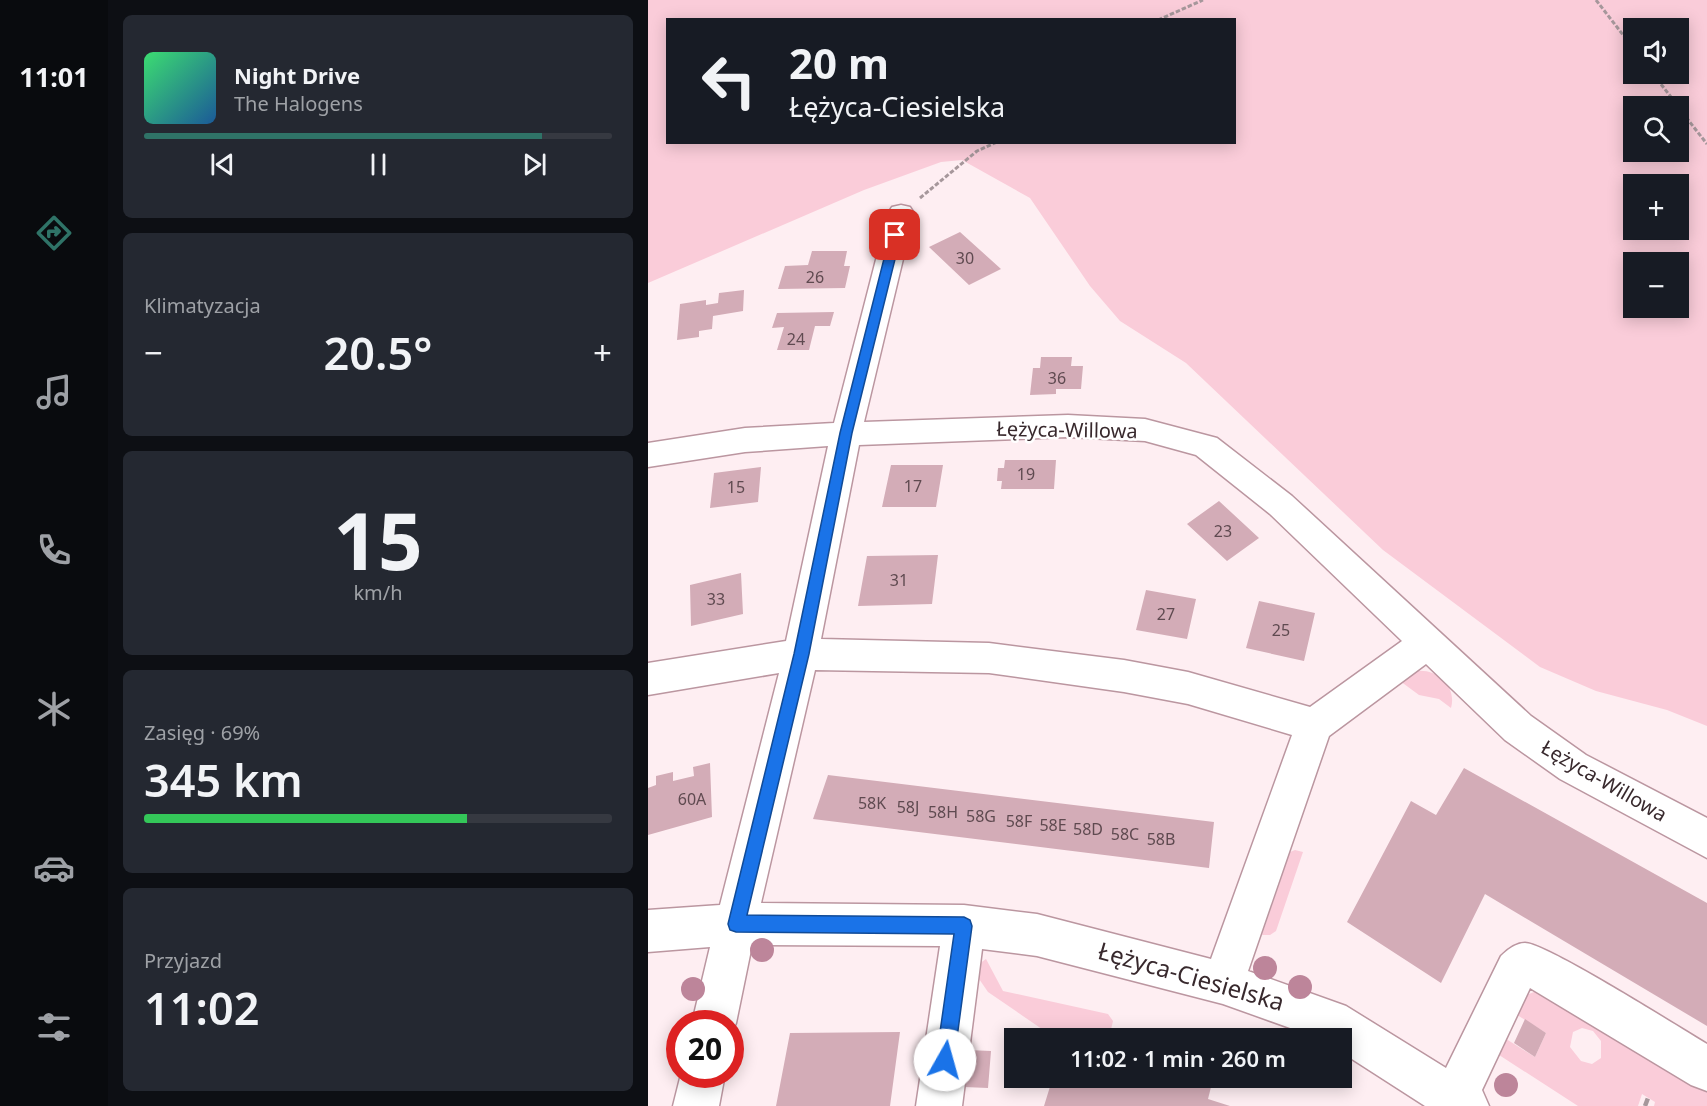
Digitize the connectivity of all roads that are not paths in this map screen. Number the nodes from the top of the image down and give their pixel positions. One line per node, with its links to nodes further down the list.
1 (901, 213): 2 (street)
2 (846, 433): 3 (street, Łężyca-Willowa); 4 (street, Łężyca-Willowa); 5 (street)
3 (648, 455)
4 (1427, 643): 7 (street); 8 (street, Łężyca-Willowa)
5 (801, 654): 6 (street); 7 (street); 9 (street)
6 (648, 679)
7 (1314, 725): 12 (street)
8 (1707, 839)
9 (736, 924): 10 (street, Łężyca-Ciesielska); 11 (street, Łężyca-Ciesielska); 13 (street)
10 (964, 926): 12 (street, Łężyca-Ciesielska); 18 (street)
11 (648, 931)
12 (1223, 983): 16 (street, Łężyca-Ciesielska)
13 (717, 1010)
14 (1707, 1070): 16 (street)
15 (700, 1088): 17 (street)
16 (1460, 1103)
17 (696, 1106)
18 (939, 1106)

